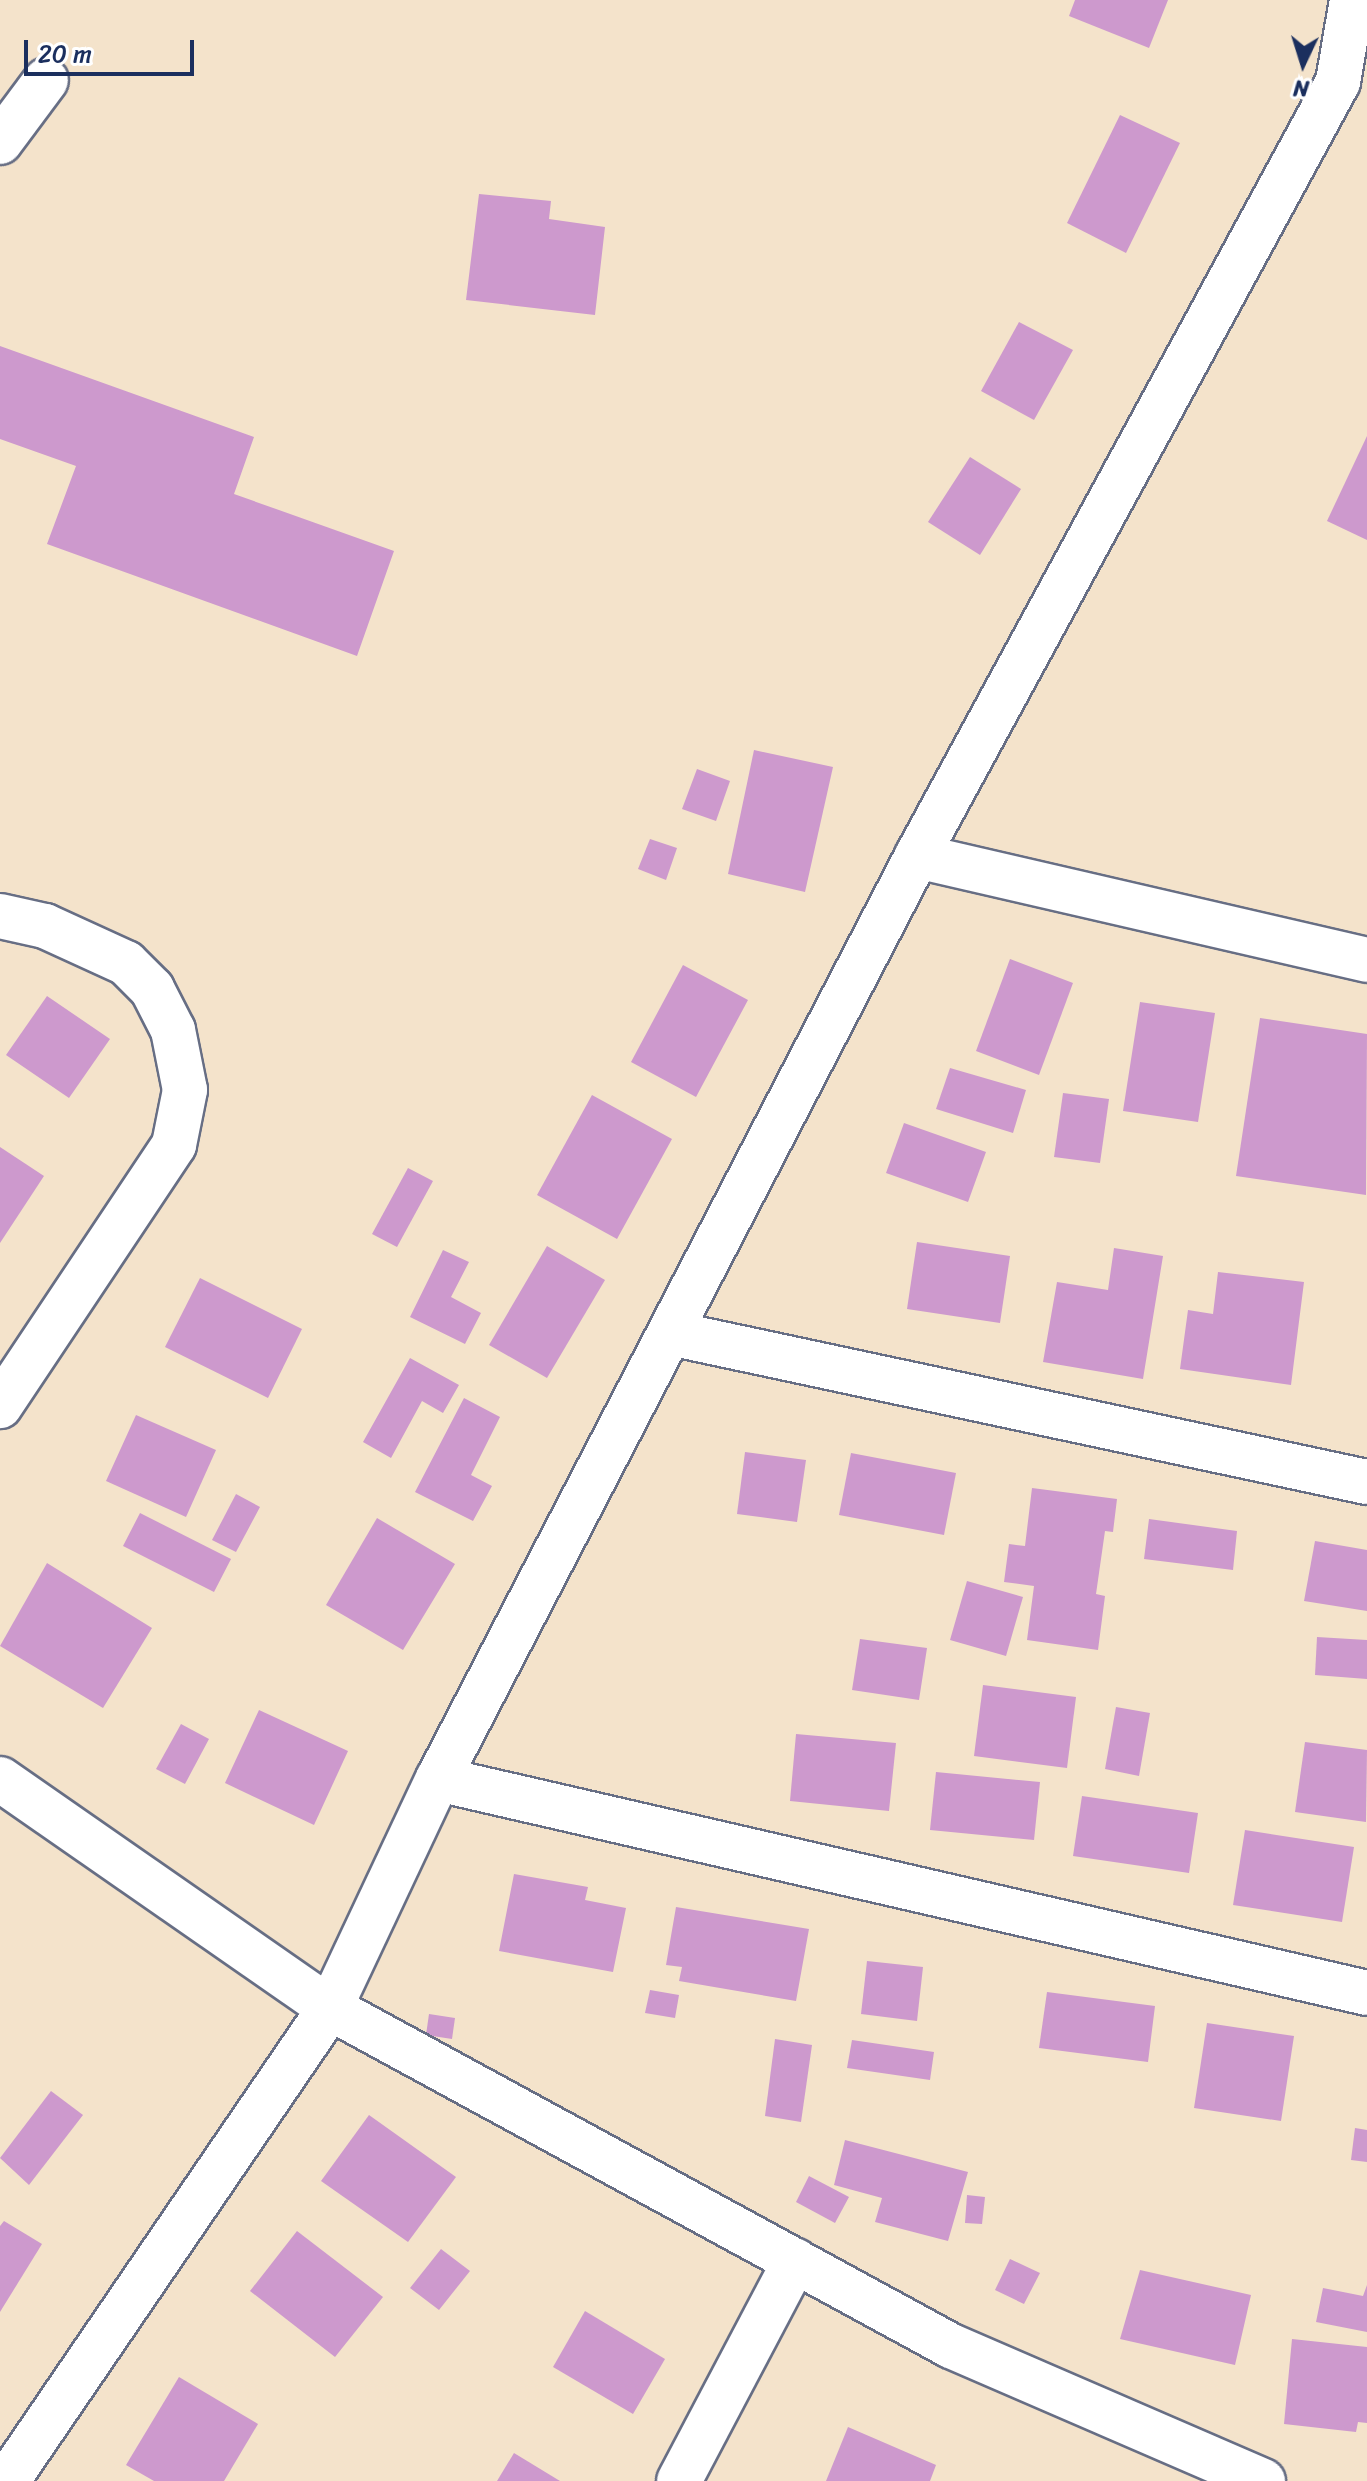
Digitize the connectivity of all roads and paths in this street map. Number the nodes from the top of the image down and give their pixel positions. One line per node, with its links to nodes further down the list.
1 (1352, 0): 3 (street)
2 (46, 80): 4 (street)
3 (1352, 86): 5 (street)
4 (0, 142)
5 (917, 856): 7 (street); 8 (street)
6 (0, 916): 9 (street)
7 (1367, 960)
8 (670, 1333): 10 (street); 12 (street)
9 (0, 1406)
10 (1367, 1482)
11 (0, 1779): 14 (street)
12 (438, 1779): 13 (street); 14 (street)
13 (1367, 1993)
14 (330, 2008): 15 (street); 16 (street)
15 (795, 2261): 17 (street); 18 (street)
16 (13, 2472)
17 (679, 2481)
18 (1263, 2481)

